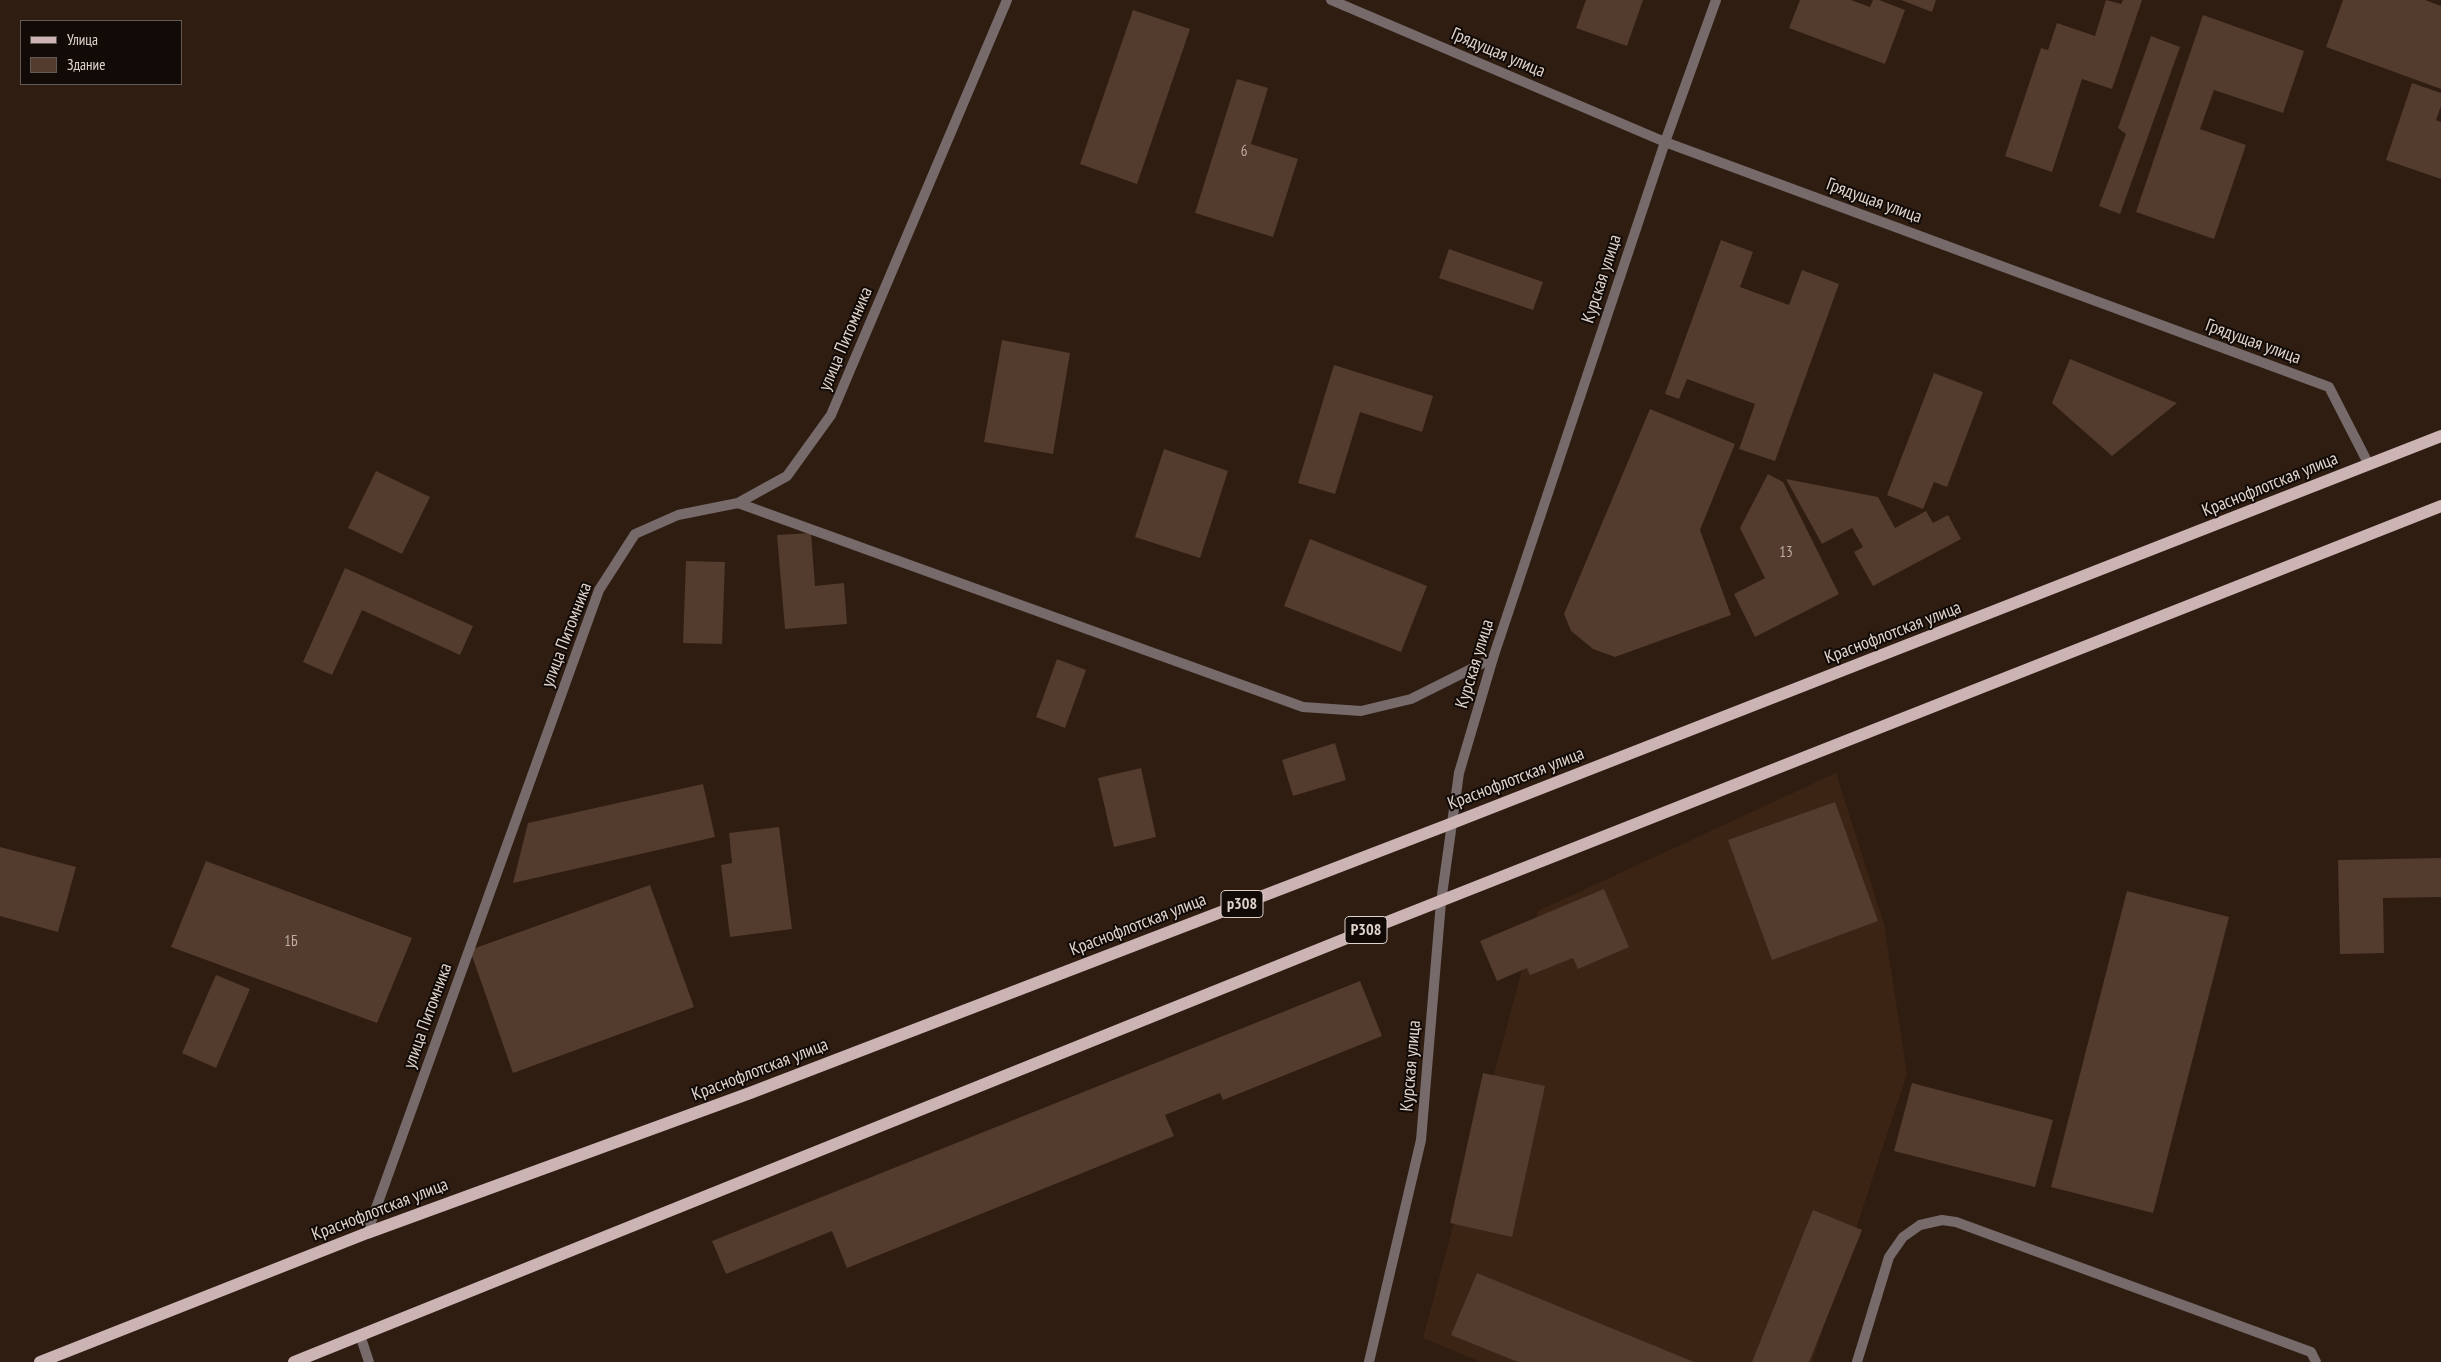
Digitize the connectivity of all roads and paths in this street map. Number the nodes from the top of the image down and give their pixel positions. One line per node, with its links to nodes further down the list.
1 (1007, 0): 7 (street, улица Питомника)
2 (1331, 0): 4 (street, Грядущая улица)
3 (1716, 0): 4 (street, Курская улица)
4 (1665, 142): 6 (street, Грядущая улица); 9 (street, Курская улица)
5 (2441, 436): 6 (main road, Краснофлотская улица / p308)
6 (2369, 465): 10 (main road, Краснофлотская улица / p308)
7 (738, 503): 9 (street); 12 (street, улица Питомника)
8 (2441, 506): 11 (main road, P308)
9 (1493, 658): 10 (street, Курская улица)
10 (1450, 824): 11 (street, Курская улица); 12 (main road, Краснофлотская улица / p308)
11 (1441, 902): 13 (main road, P308); 17 (street, Курская улица)
12 (367, 1233): 14 (main road, Краснофлотская улица / p308)
13 (360, 1335): 15 (main road, P308); 16 (street)
14 (40, 1362)
15 (294, 1362)
16 (369, 1362)
17 (1369, 1362)
18 (1857, 1362): 19 (street)
19 (2316, 1362)

